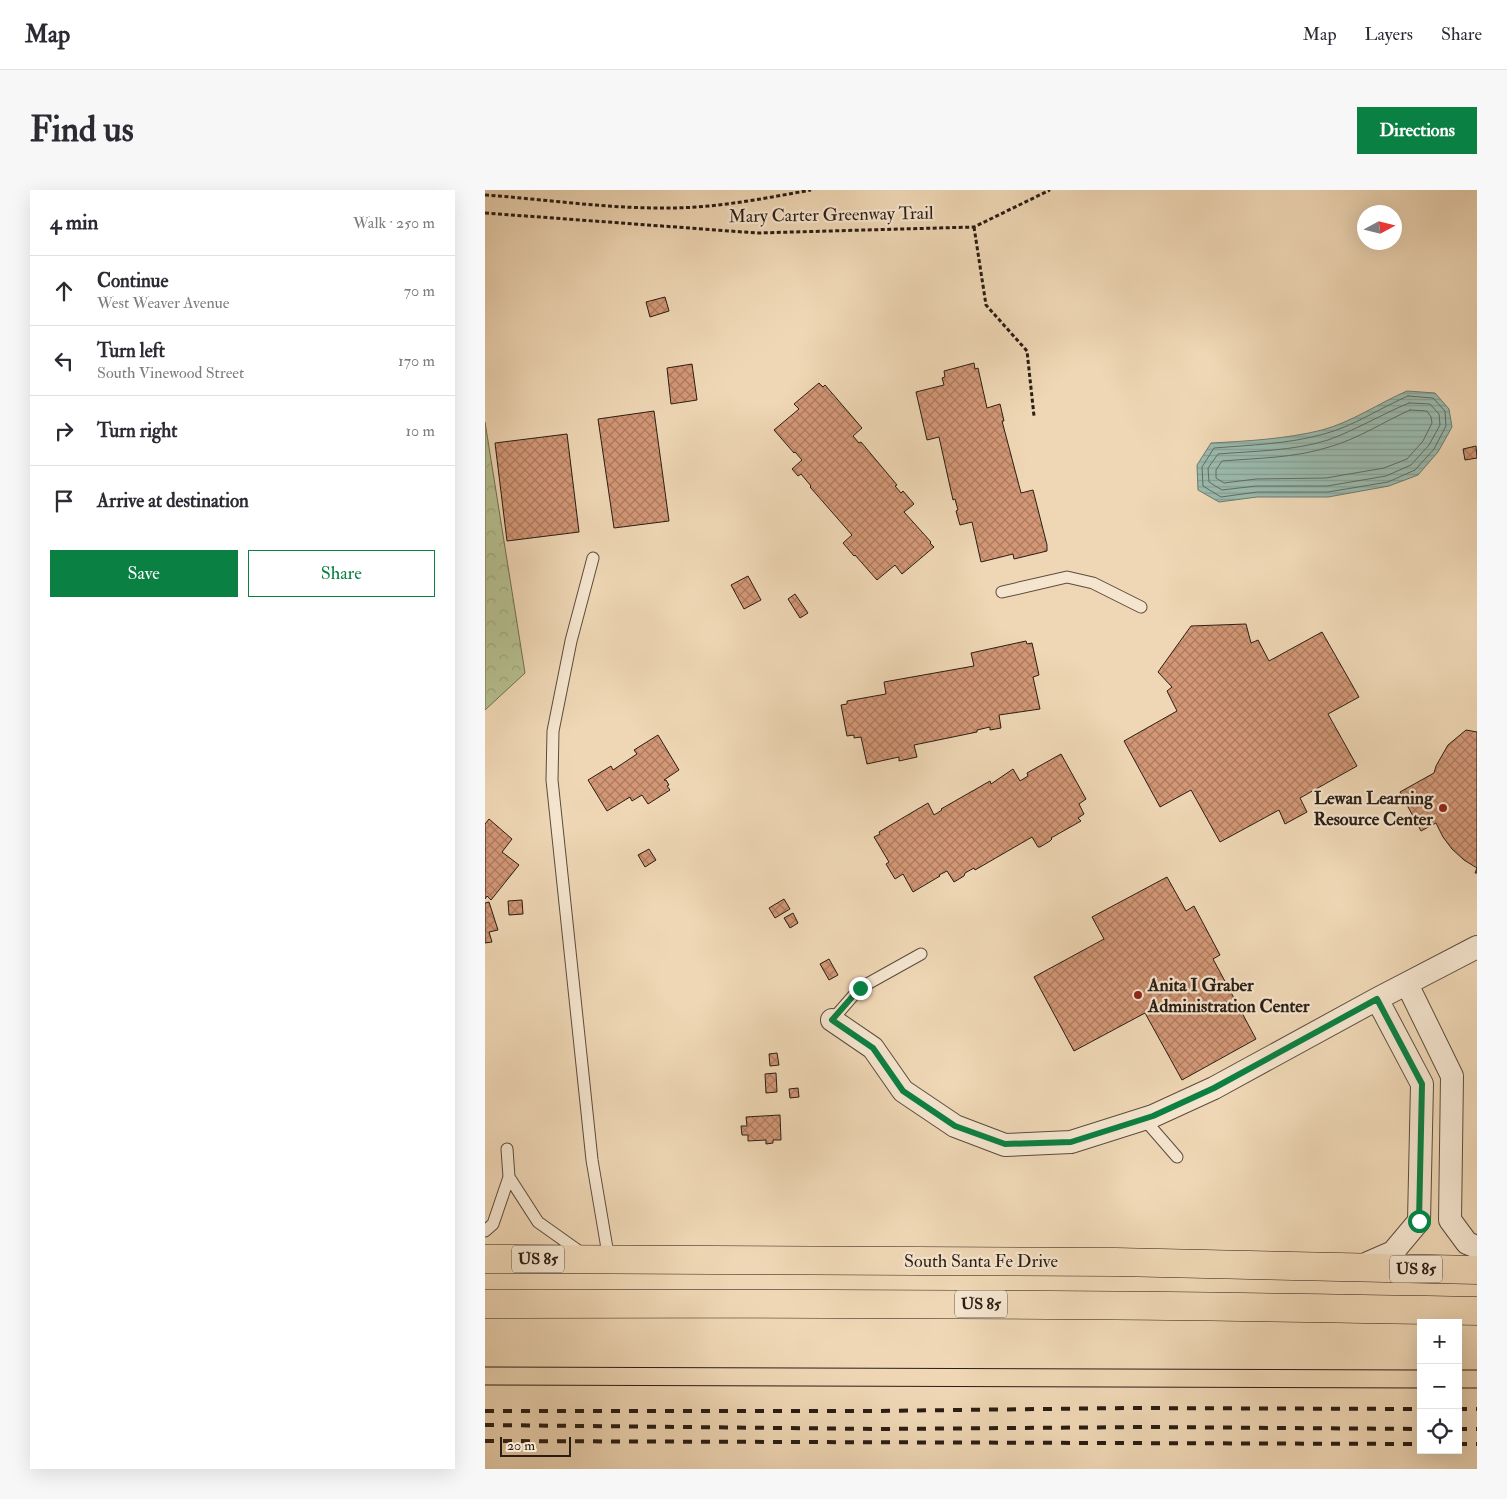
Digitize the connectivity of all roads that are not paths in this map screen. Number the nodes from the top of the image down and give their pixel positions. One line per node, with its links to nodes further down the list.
1 (593, 558): 16 (lane)
2 (1002, 592): 3 (lane)
3 (1141, 607)
4 (1477, 947): 6 (street)
5 (921, 954): 8 (lane)
6 (1407, 984): 7 (street); 14 (street)
7 (1377, 999): 9 (street); 17 (street)
8 (832, 1020): 9 (street)
9 (1144, 1120): 11 (lane)
10 (507, 1149): 12 (lane)
11 (1177, 1157)
12 (509, 1177): 13 (lane); 16 (lane)
13 (485, 1231)
14 (1477, 1247)
15 (485, 1259): 16 (highway, South Santa Fe Drive / US 85)
16 (600, 1260): 17 (highway, South Santa Fe Drive / US 85)
17 (1356, 1267): 18 (highway, South Santa Fe Drive / US 85)
18 (1477, 1270)
19 (485, 1304): 20 (highway, US 85)
20 (1477, 1311)

